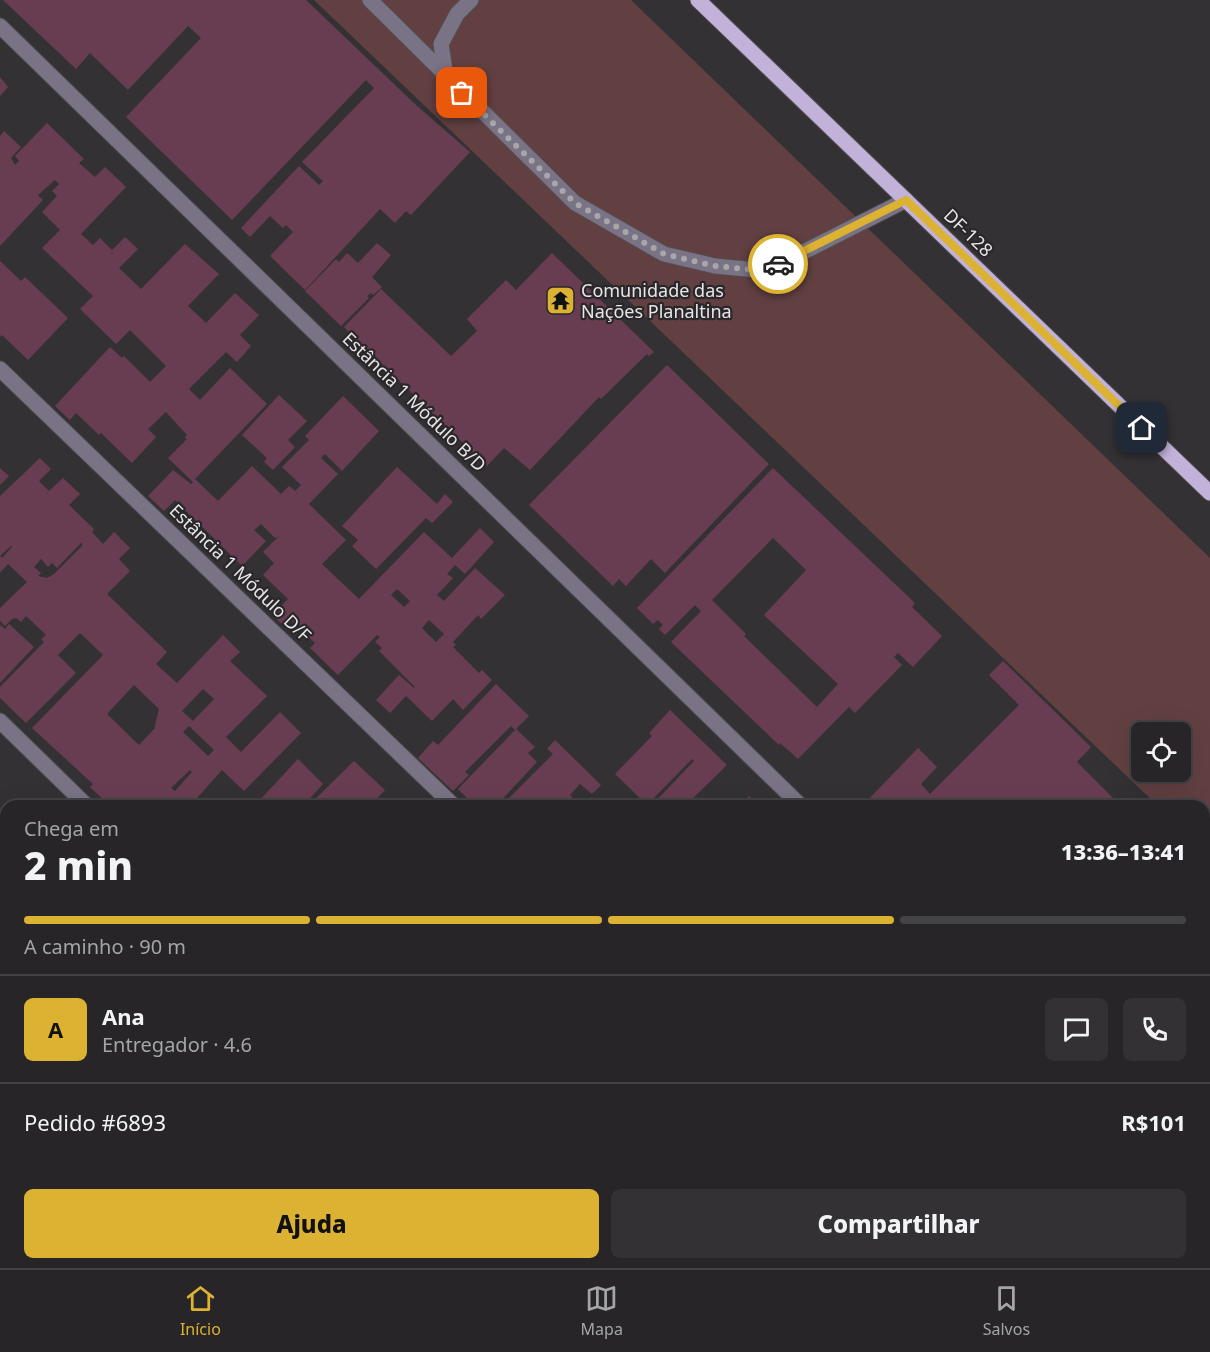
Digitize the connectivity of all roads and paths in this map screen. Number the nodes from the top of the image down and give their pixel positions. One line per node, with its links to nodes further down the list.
1 (370, 0): 5 (street)
2 (471, 0): 5 (street)
3 (698, 0): 6 (main road, DF-128 / DF-128)
4 (0, 26): 12 (street, Estância 1 Módulo B/D)
5 (446, 77): 6 (street)
6 (906, 200): 8 (main road, DF-128 / DF-128)
7 (0, 369): 11 (street, Estância 1 Módulo D/F)
8 (1210, 493)
9 (0, 721): 10 (street)
10 (81, 800)
11 (448, 800)
12 (795, 800)

